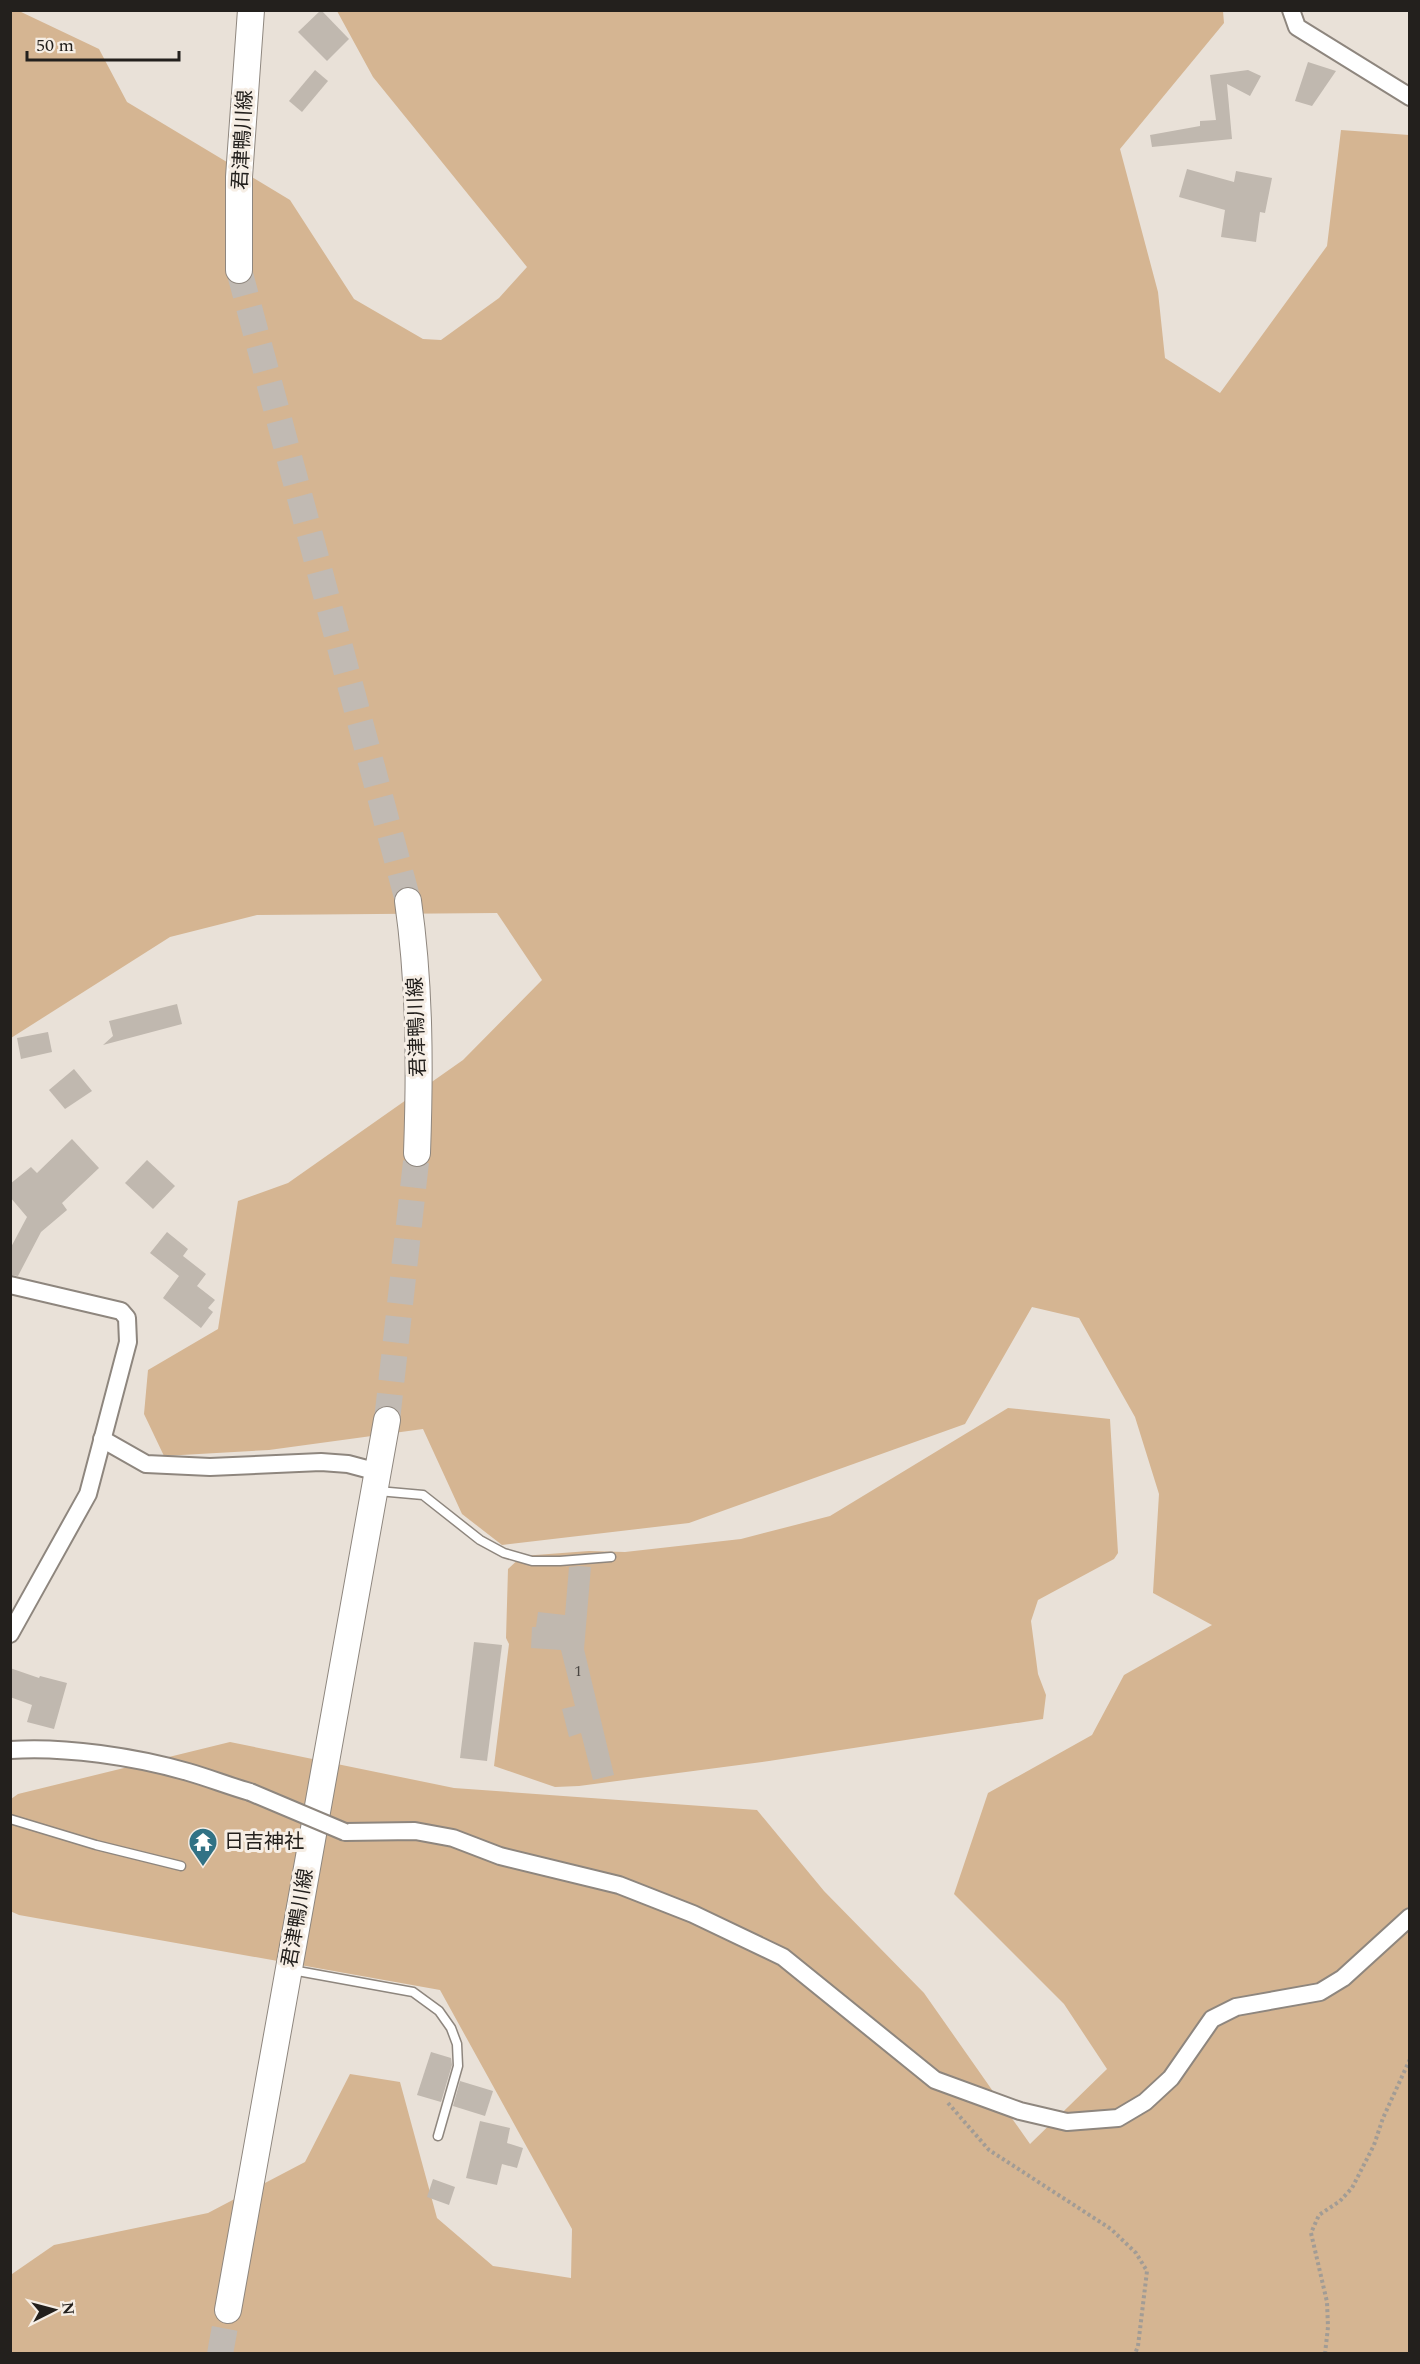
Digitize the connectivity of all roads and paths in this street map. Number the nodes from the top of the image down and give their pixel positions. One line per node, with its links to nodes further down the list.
1 (251, 10): 4 (main road, 君津鴨川線)
2 (1291, 10): 3 (street)
3 (1410, 97)
4 (240, 270)
5 (408, 901): 6 (main road, 君津鴨川線)
6 (417, 1153)
7 (10, 1285): 9 (street)
8 (387, 1420): 10 (main road, 君津鴨川線)
9 (102, 1439): 10 (street); 12 (street)
10 (376, 1481): 11 (lane); 17 (main road, 君津鴨川線)
11 (611, 1557)
12 (10, 1634)
13 (10, 1750): 19 (street, bridge)
14 (10, 1820): 15 (lane)
15 (180, 1866)
16 (1410, 1917): 19 (street)
17 (288, 1970): 20 (lane); 21 (main road, 君津鴨川線)
18 (1410, 2059): 23 (path)
19 (935, 2080): 22 (path)
20 (438, 2136)
21 (228, 2310)
22 (1135, 2354)
23 (1325, 2354)

